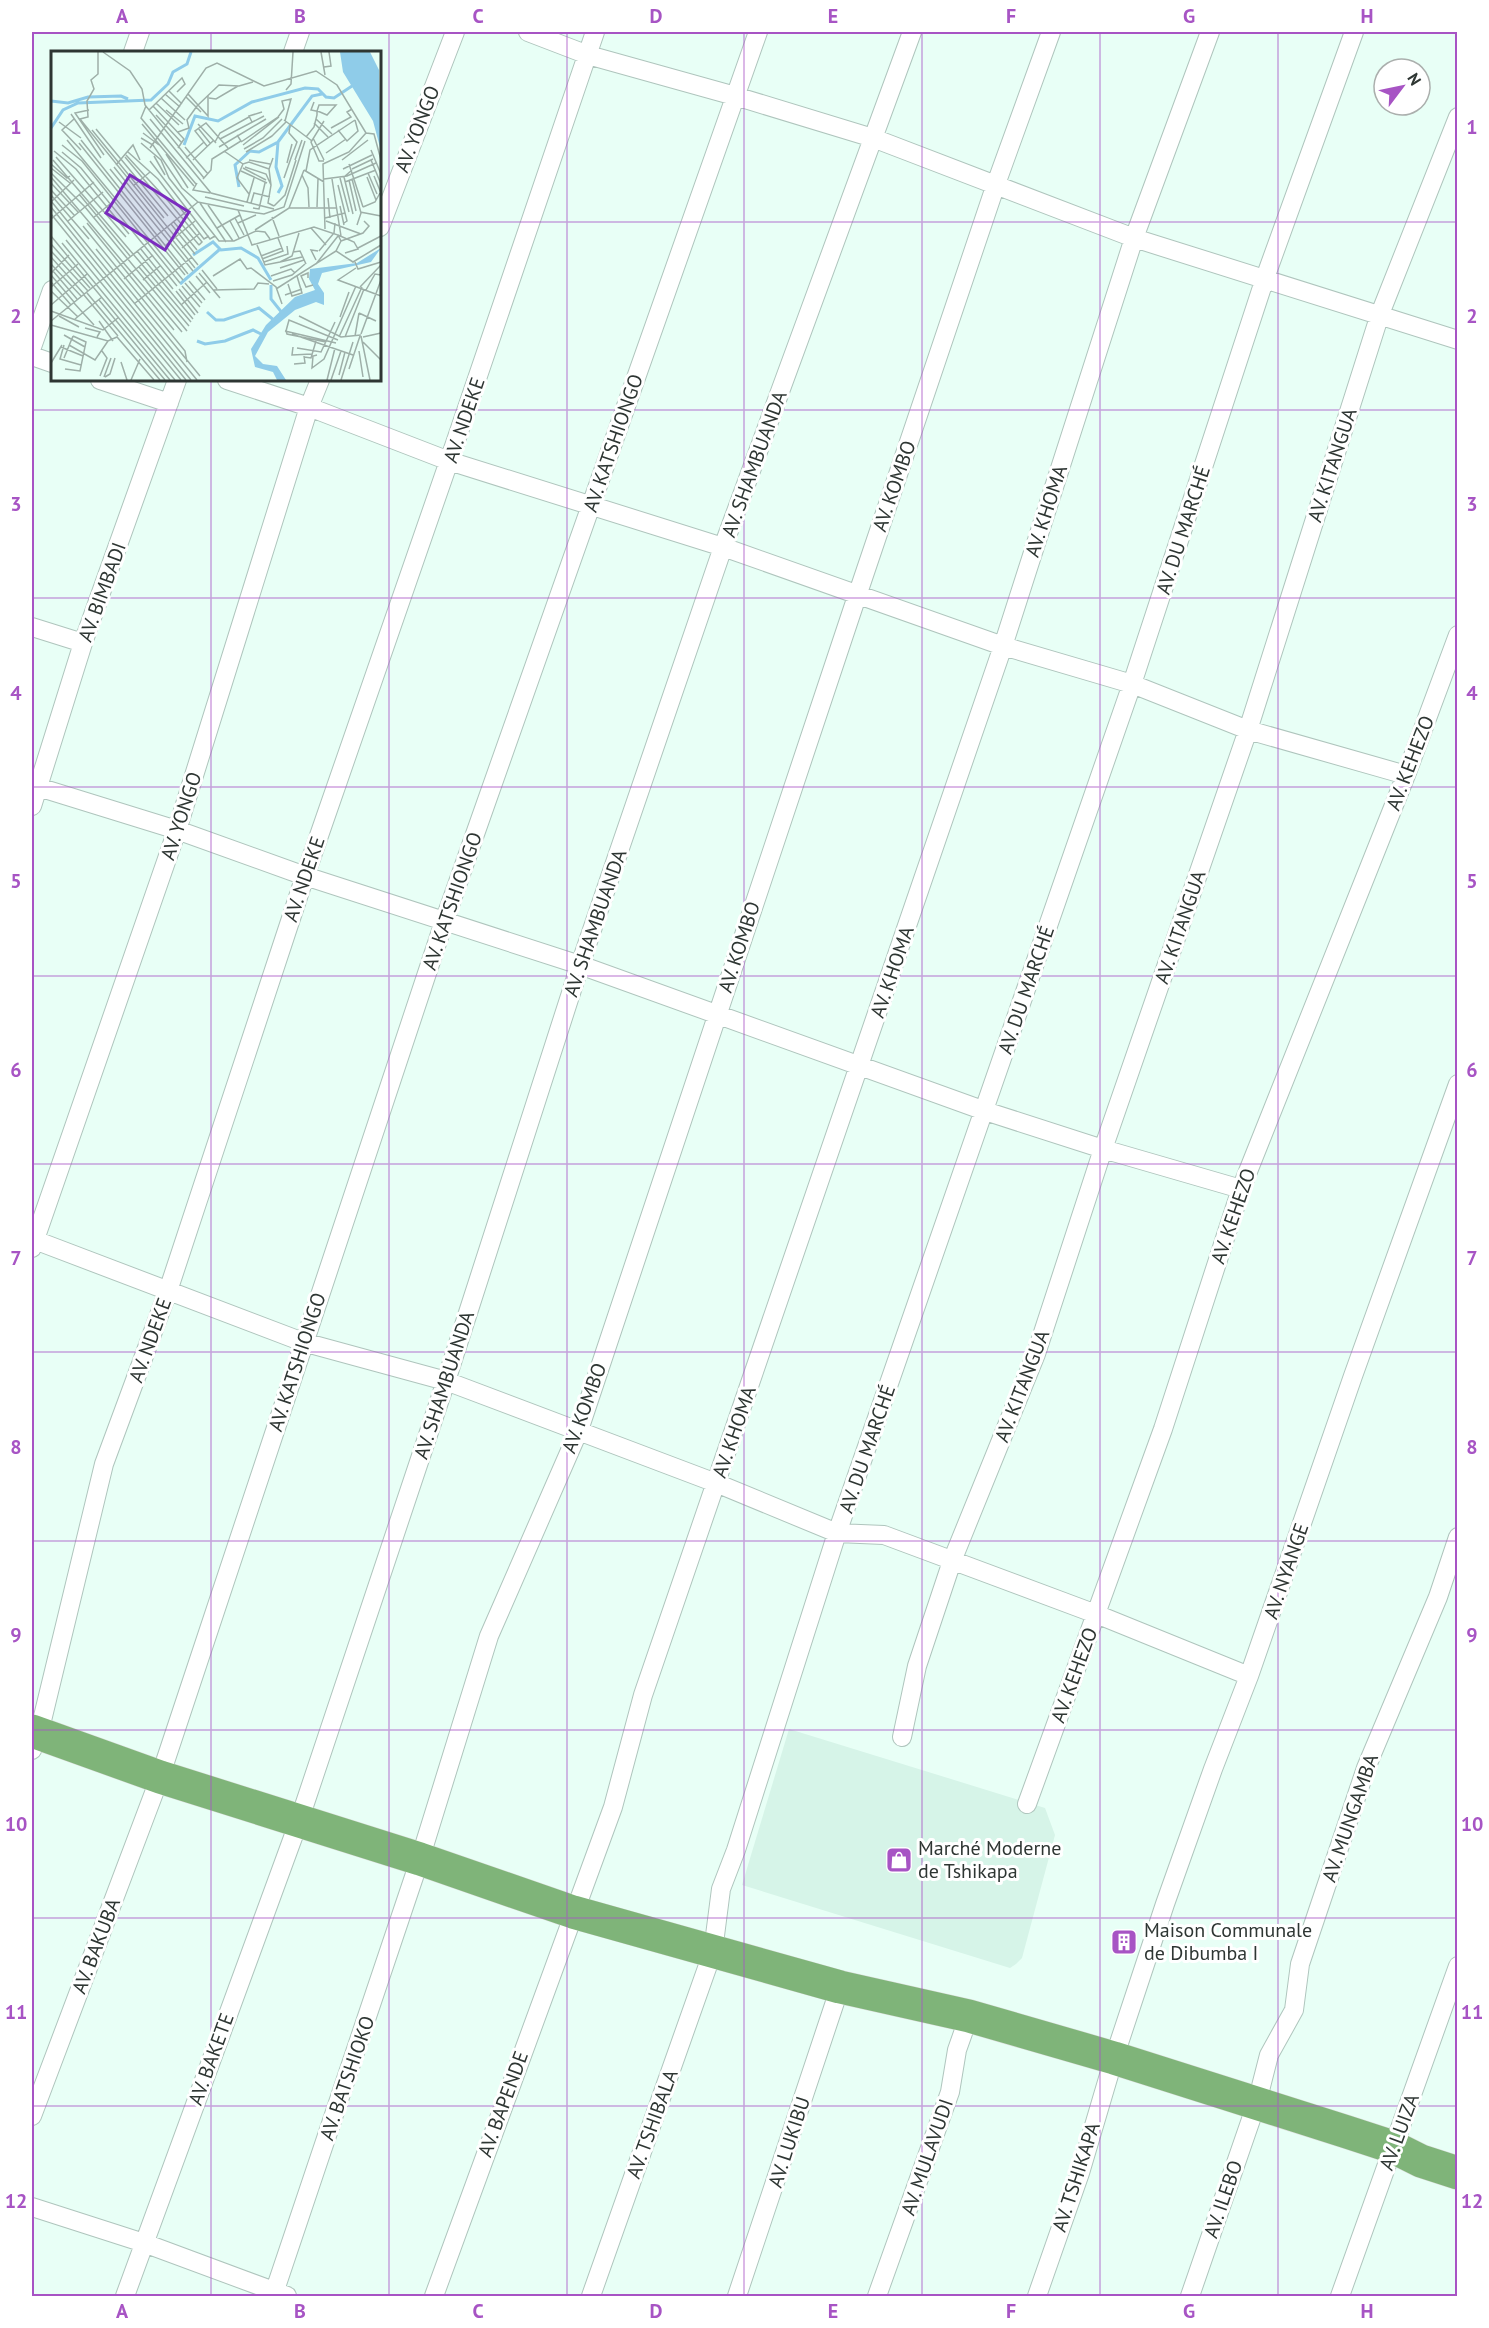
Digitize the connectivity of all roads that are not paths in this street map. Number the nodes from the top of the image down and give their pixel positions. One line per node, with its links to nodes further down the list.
1 (140, 32): 11 (street)
2 (300, 32): 12 (street)
3 (455, 32): 18 (street, AV. YONGO)
4 (528, 32): 13 (street)
5 (595, 32): 13 (street, AV. NDEKE)
6 (758, 32): 14 (street, AV. KATSHIONGO)
7 (912, 32): 16 (street, AV. SHAMBUANDA)
8 (1051, 32): 17 (street, AV. KOMBO)
9 (1210, 32): 19 (street, AV. KHOMA)
10 (1354, 32): 20 (street, AV. DU MARCHÉ)
11 (133, 51)
12 (293, 51)
13 (588, 55): 14 (street); 33 (street, AV. NDEKE)
14 (735, 96): 16 (street); 34 (street, AV. KATSHIONGO)
15 (1458, 117): 22 (street, AV. KITANGUA)
16 (873, 138): 17 (street); 35 (street, AV. SHAMBUANDA)
17 (996, 184): 19 (street); 36 (street, AV. KOMBO)
18 (381, 223)
19 (1134, 238): 20 (street); 40 (street, AV. KHOMA)
20 (1265, 278): 22 (street); 41 (street, AV. DU MARCHÉ)
21 (51, 293): 24 (street)
22 (1380, 314): 23 (street); 42 (street, AV. KITANGUA)
23 (1458, 340)
24 (32, 347)
25 (32, 356): 26 (street)
26 (51, 363)
27 (103, 381): 31 (street)
28 (177, 381): 31 (street, AV. BIMBADI)
29 (230, 381): 32 (street)
30 (320, 381): 32 (street, AV. YONGO)
31 (169, 403): 39 (street, AV. BIMBADI)
32 (309, 407): 33 (street); 46 (street, AV. YONGO)
33 (449, 461): 34 (street); 47 (street, AV. NDEKE)
34 (591, 506): 35 (street); 48 (street, AV. KATSHIONGO)
35 (723, 547): 36 (street); 49 (street, AV. SHAMBUANDA)
36 (856, 596): 40 (street); 50 (street, AV. KOMBO)
37 (32, 627): 39 (street)
38 (1458, 635): 43 (street, AV. KEHEZO)
39 (83, 643): 44 (street, AV. BIMBADI)
40 (1003, 646): 41 (street); 51 (street, AV. KHOMA)
41 (1132, 684): 42 (street); 53 (street, AV. DU MARCHÉ)
42 (1248, 730): 43 (street); 54 (street, AV. KITANGUA)
43 (1406, 775): 55 (street, AV. KEHEZO)
44 (38, 787): 45 (street, AV. BIMBADI); 46 (street)
45 (32, 806)
46 (177, 830): 47 (street); 56 (street, AV. YONGO)
47 (305, 876): 48 (street); 57 (street, AV. NDEKE)
48 (444, 922): 49 (street); 58 (street, AV. KATSHIONGO)
49 (580, 965): 50 (street); 59 (street, AV. SHAMBUANDA)
50 (716, 1016): 51 (street); 60 (street, AV. KOMBO)
51 (860, 1066): 53 (street); 61 (street, AV. KHOMA)
52 (1458, 1084): 66 (street, AV. NYANGE)
53 (985, 1111): 54 (street); 62 (street, AV. DU MARCHÉ)
54 (1103, 1149): 55 (street); 64 (street, AV. KITANGUA)
55 (1241, 1189): 65 (street, AV. KEHEZO)
56 (32, 1242): 57 (street)
57 (168, 1291): 58 (street); 68 (street, AV. NDEKE)
58 (303, 1342): 59 (street); 69 (street, AV. KATSHIONGO)
59 (446, 1381): 60 (street); 71 (street, AV. SHAMBUANDA)
60 (579, 1430): 61 (street); 72 (street, AV. KOMBO)
61 (716, 1483): 62 (street); 73 (street, AV. KHOMA)
62 (837, 1533): 64 (street); 74 (street, AV. DU MARCHÉ)
63 (1458, 1537): 79 (street, AV. MUNGAMBA)
64 (952, 1561): 65 (street); 67 (street, AV. KITANGUA)
65 (1096, 1614): 66 (street); 70 (street, AV. KEHEZO)
66 (1249, 1676): 78 (street, AV. NYANGE)
67 (902, 1737)
68 (34, 1738): 69 (highway)
69 (160, 1777): 71 (highway); 80 (street, AV. BAKUBA)
70 (1027, 1804)
71 (299, 1821): 72 (highway); 84 (street, AV. BAKETE)
72 (420, 1859): 73 (highway); 85 (street, AV. BATSHIOKO)
73 (573, 1912): 74 (highway); 87 (street, AV. BAPENDE)
74 (713, 1952): 76 (highway); 88 (street, AV. TSHIBALA)
75 (1458, 1966): 81 (street, AV. LUIZA)
76 (840, 1987): 77 (highway); 89 (street, AV. LUKIBU)
77 (969, 2016): 78 (highway); 90 (street, AV. MULAVUDI)
78 (1114, 2058): 79 (highway); 91 (street, AV. TSHIKAPA)
79 (1257, 2102): 81 (highway); 92 (street, AV. ILEBO)
80 (32, 2116)
81 (1393, 2147): 82 (highway); 93 (street, AV. LUIZA)
82 (1458, 2174)
83 (32, 2207): 84 (street)
84 (144, 2243): 85 (street); 86 (street, AV. BAKETE)
85 (278, 2295)
86 (125, 2296)
87 (434, 2296)
88 (591, 2296)
89 (737, 2296)
90 (877, 2296)
91 (1037, 2296)
92 (1190, 2296)
93 (1340, 2296)

